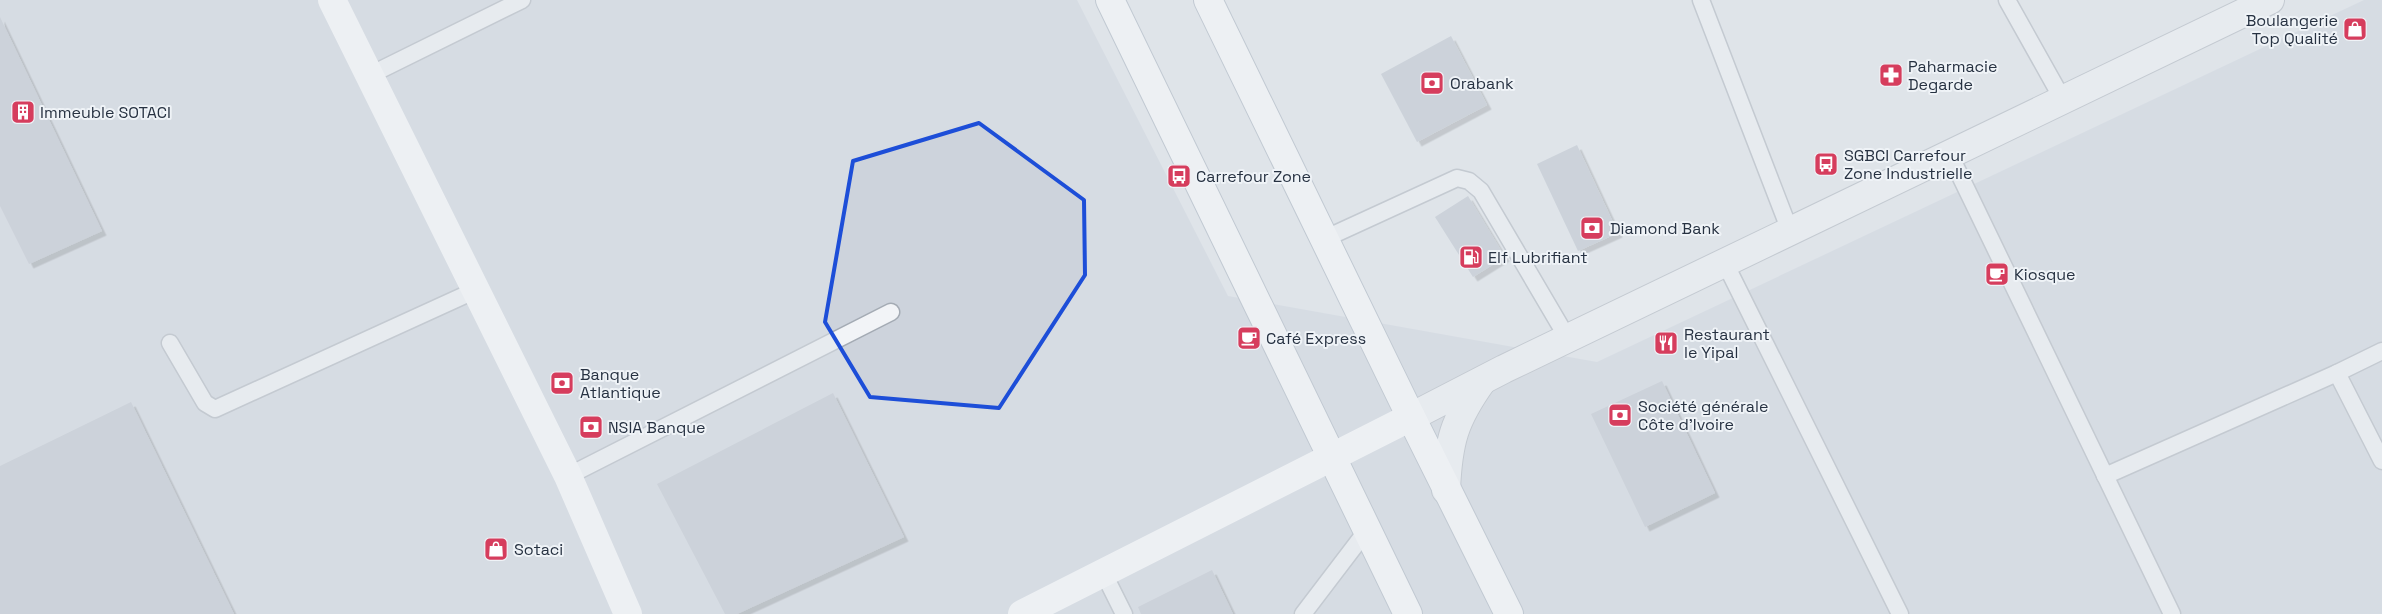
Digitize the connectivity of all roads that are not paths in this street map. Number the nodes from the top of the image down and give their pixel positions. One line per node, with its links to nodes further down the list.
1 (332, 0): 9 (main road)
2 (522, 0): 9 (lane)
3 (1110, 0): 23 (main road)
4 (1208, 0): 13 (main road)
5 (1701, 0): 12 (lane)
6 (2007, 0): 10 (lane)
7 (2270, 0): 8 (street)
8 (2240, 6): 10 (street)
9 (370, 75): 15 (main road)
10 (2063, 100): 11 (street)
11 (1950, 155): 12 (street); 26 (lane)
12 (1790, 231): 14 (street)
13 (1324, 238): 17 (lane); 22 (main road)
14 (1725, 263): 17 (street); 36 (lane)
15 (476, 290): 18 (lane); 25 (main road)
16 (892, 312): 25 (lane)
17 (1568, 339): 21 (street)
18 (170, 343)
19 (2382, 351): 20 (lane)
20 (2337, 373): 24 (lane); 26 (lane)
21 (1483, 380): 22 (street); 27 (street)
22 (1411, 417): 23 (main road); 27 (main road)
23 (1332, 457): 28 (main road); 29 (main road)
24 (2382, 461)
25 (568, 476): 30 (main road)
26 (2105, 476): 37 (lane)
27 (1446, 490): 35 (main road)
28 (1367, 530): 33 (lane); 34 (main road)
29 (1103, 572): 31 (main road); 32 (lane)
30 (628, 614)
31 (1022, 614)
32 (1124, 614)
33 (1303, 614)
34 (1408, 614)
35 (1509, 614)
36 (1900, 614)
37 (2172, 614)

